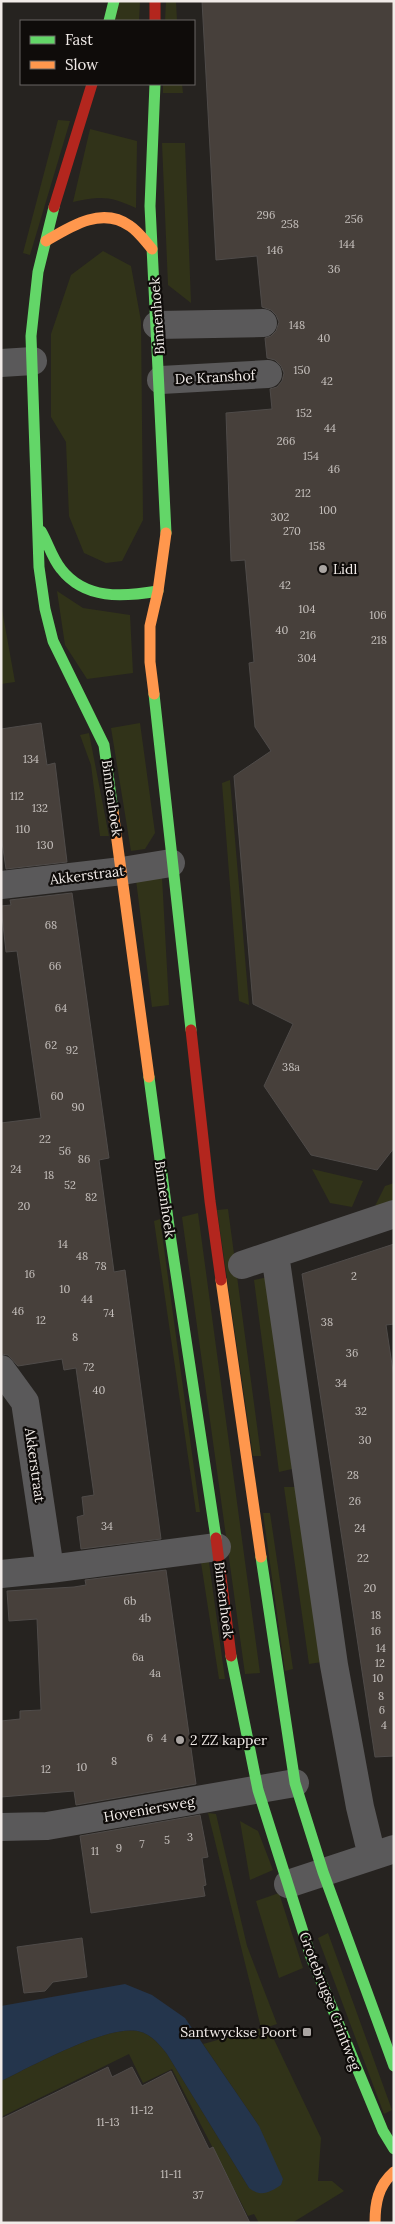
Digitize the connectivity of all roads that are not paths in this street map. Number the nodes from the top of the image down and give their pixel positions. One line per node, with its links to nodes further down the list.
1 (114, 1): 3 (main road)
2 (155, 1): 4 (main road)
3 (109, 20)
4 (156, 20)
5 (92, 85): 7 (main road, Binnenhoek)
6 (155, 85): 8 (main road, Binnenhoek)
7 (46, 241): 8 (main road); 11 (main road, Binnenhoek)
8 (152, 249): 10 (main road, Binnenhoek)
9 (264, 323): 10 (street)
10 (157, 325): 13 (main road, Binnenhoek)
11 (14, 362): 14 (main road, Binnenhoek)
12 (268, 374): 13 (street, De Kranshof)
13 (161, 380): 15 (main road, Binnenhoek)
14 (36, 520): 15 (main road, Binnenhoek); 17 (main road, Binnenhoek)
15 (158, 591): 16 (main road, Binnenhoek)
16 (172, 863): 17 (street, Akkerstraat); 26 (main road, Binnenhoek)
17 (122, 871): 18 (street, Akkerstraat); 23 (main road, Binnenhoek)
18 (1, 885)
19 (394, 1214): 20 (street)
20 (276, 1254): 21 (street); 29 (street)
21 (242, 1265)
22 (1, 1369): 24 (street, Akkerstraat)
23 (217, 1547): 24 (street); 27 (main road, Binnenhoek)
24 (50, 1569): 25 (street)
25 (1, 1574)
26 (295, 1783): 27 (street, Hoveniersweg); 30 (main road, Binnenhoek)
27 (258, 1790): 28 (street, Hoveniersweg); 31 (main road, Binnenhoek)
28 (1, 1827)
29 (383, 1852): 30 (street)
30 (323, 1872): 31 (street); 32 (main road)
31 (288, 1884): 33 (main road, Grotebrugse Grintweg)
32 (394, 2066)
33 (394, 2149)
34 (394, 2172): 35 (main road)
35 (375, 2223)

